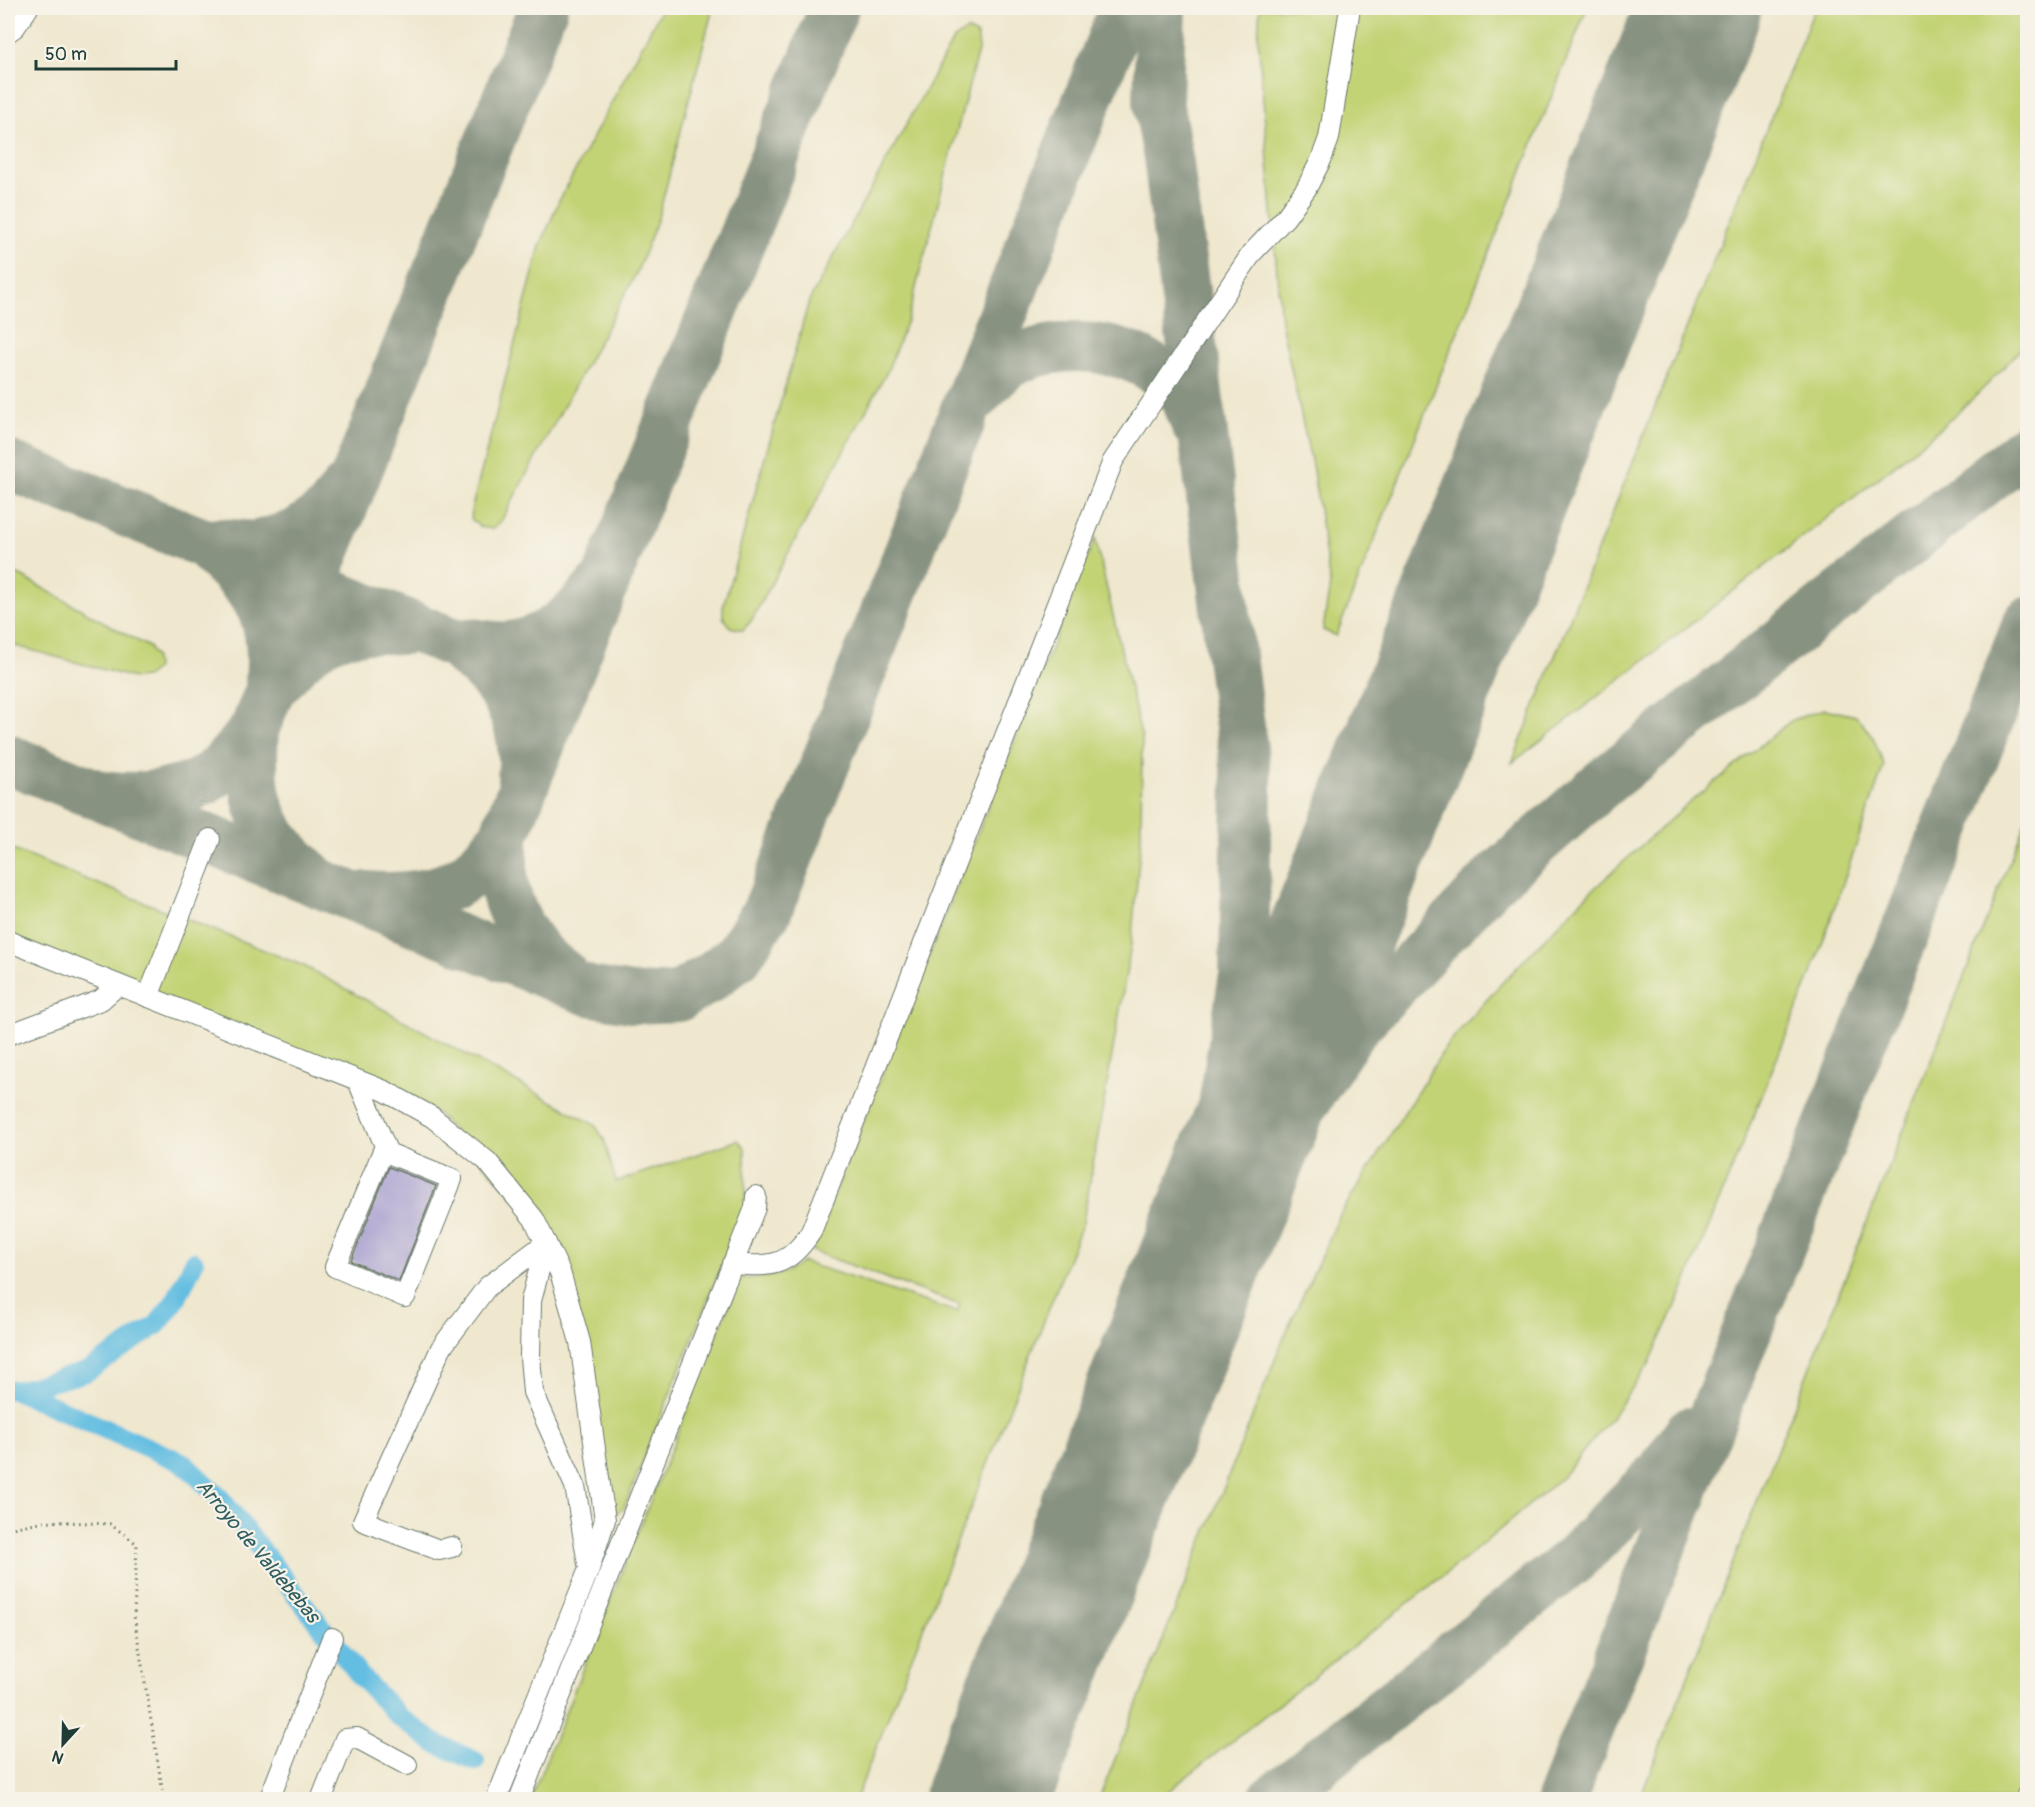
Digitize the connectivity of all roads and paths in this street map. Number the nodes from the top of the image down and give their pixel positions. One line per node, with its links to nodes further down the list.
1 (28, 8): 3 (lane)
2 (1350, 8): 13 (lane)
3 (8, 32)
4 (210, 839): 7 (lane)
5 (8, 941): 6 (lane)
6 (118, 985): 7 (lane); 8 (lane)
7 (148, 997): 9 (lane)
8 (8, 1035)
9 (358, 1081): 10 (lane); 12 (lane)
10 (385, 1146): 10 (lane)
11 (756, 1196): 13 (lane)
12 (546, 1243): 16 (lane); 17 (lane); 17 (lane)
13 (732, 1264): 15 (lane)
14 (8, 1529): 21 (path)
15 (621, 1545): 17 (lane); 25 (lane)
16 (452, 1547)
17 (589, 1569): 24 (lane)
18 (332, 1638): 22 (lane)
19 (407, 1765): 23 (lane)
20 (2028, 1793): 26 (lane)
21 (164, 1800)
22 (269, 1800)
23 (321, 1800)
24 (496, 1800)
25 (519, 1800)
26 (2025, 1800)

